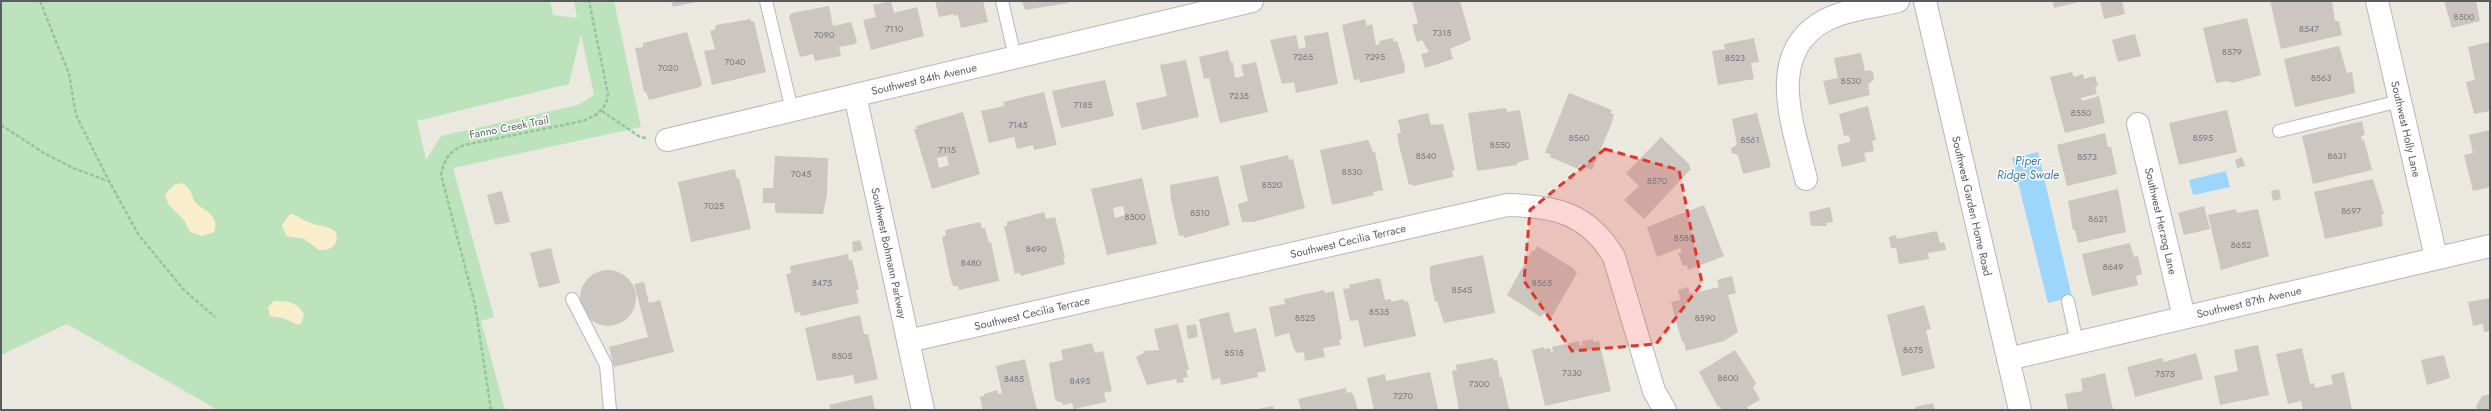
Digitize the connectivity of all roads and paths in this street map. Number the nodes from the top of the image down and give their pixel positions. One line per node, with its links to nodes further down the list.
1 (40, 1): 19 (path)
2 (589, 1): 13 (path)
3 (766, 1): 12 (lane)
4 (1002, 1): 9 (lane)
5 (1898, 1): 18 (street)
6 (1925, 1): 28 (street, Southwest Garden Home Road)
7 (2377, 1): 11 (street, Southwest Holly Lane)
8 (1244, 2): 9 (street, Southwest 84th Avenue)
9 (1016, 57): 10 (street, Southwest 84th Avenue)
10 (855, 95): 12 (street, Southwest 84th Avenue); 26 (street, Southwest Bohmann Parkway)
11 (2400, 101): 16 (lane); 21 (street, Southwest Holly Lane)
12 (792, 110): 17 (street, Southwest 84th Avenue)
13 (602, 111): 17 (path); 29 (path, Fanno Creek Trail)
14 (2138, 124): 25 (street, Southwest Herzog Lane)
15 (1, 125): 19 (path)
16 (2279, 130)
17 (667, 140)
18 (1806, 179)
19 (109, 181): 24 (path)
20 (2490, 246): 21 (street, Southwest 87th Avenue)
21 (2436, 257): 25 (street, Southwest 87th Avenue)
22 (572, 299): 30 (lane)
23 (2068, 301): 27 (lane)
24 (215, 317)
25 (2184, 317): 27 (street, Southwest 87th Avenue)
26 (908, 341): 31 (street, Southwest Bohmann Parkway); 32 (street, Southwest Cecilia Terrace)
27 (2077, 342): 28 (street, Southwest 87th Avenue)
28 (2008, 359): 33 (street, Southwest Garden Home Road)
29 (491, 410)
30 (610, 410)
31 (923, 410)
32 (1665, 410)
33 (2020, 410)

